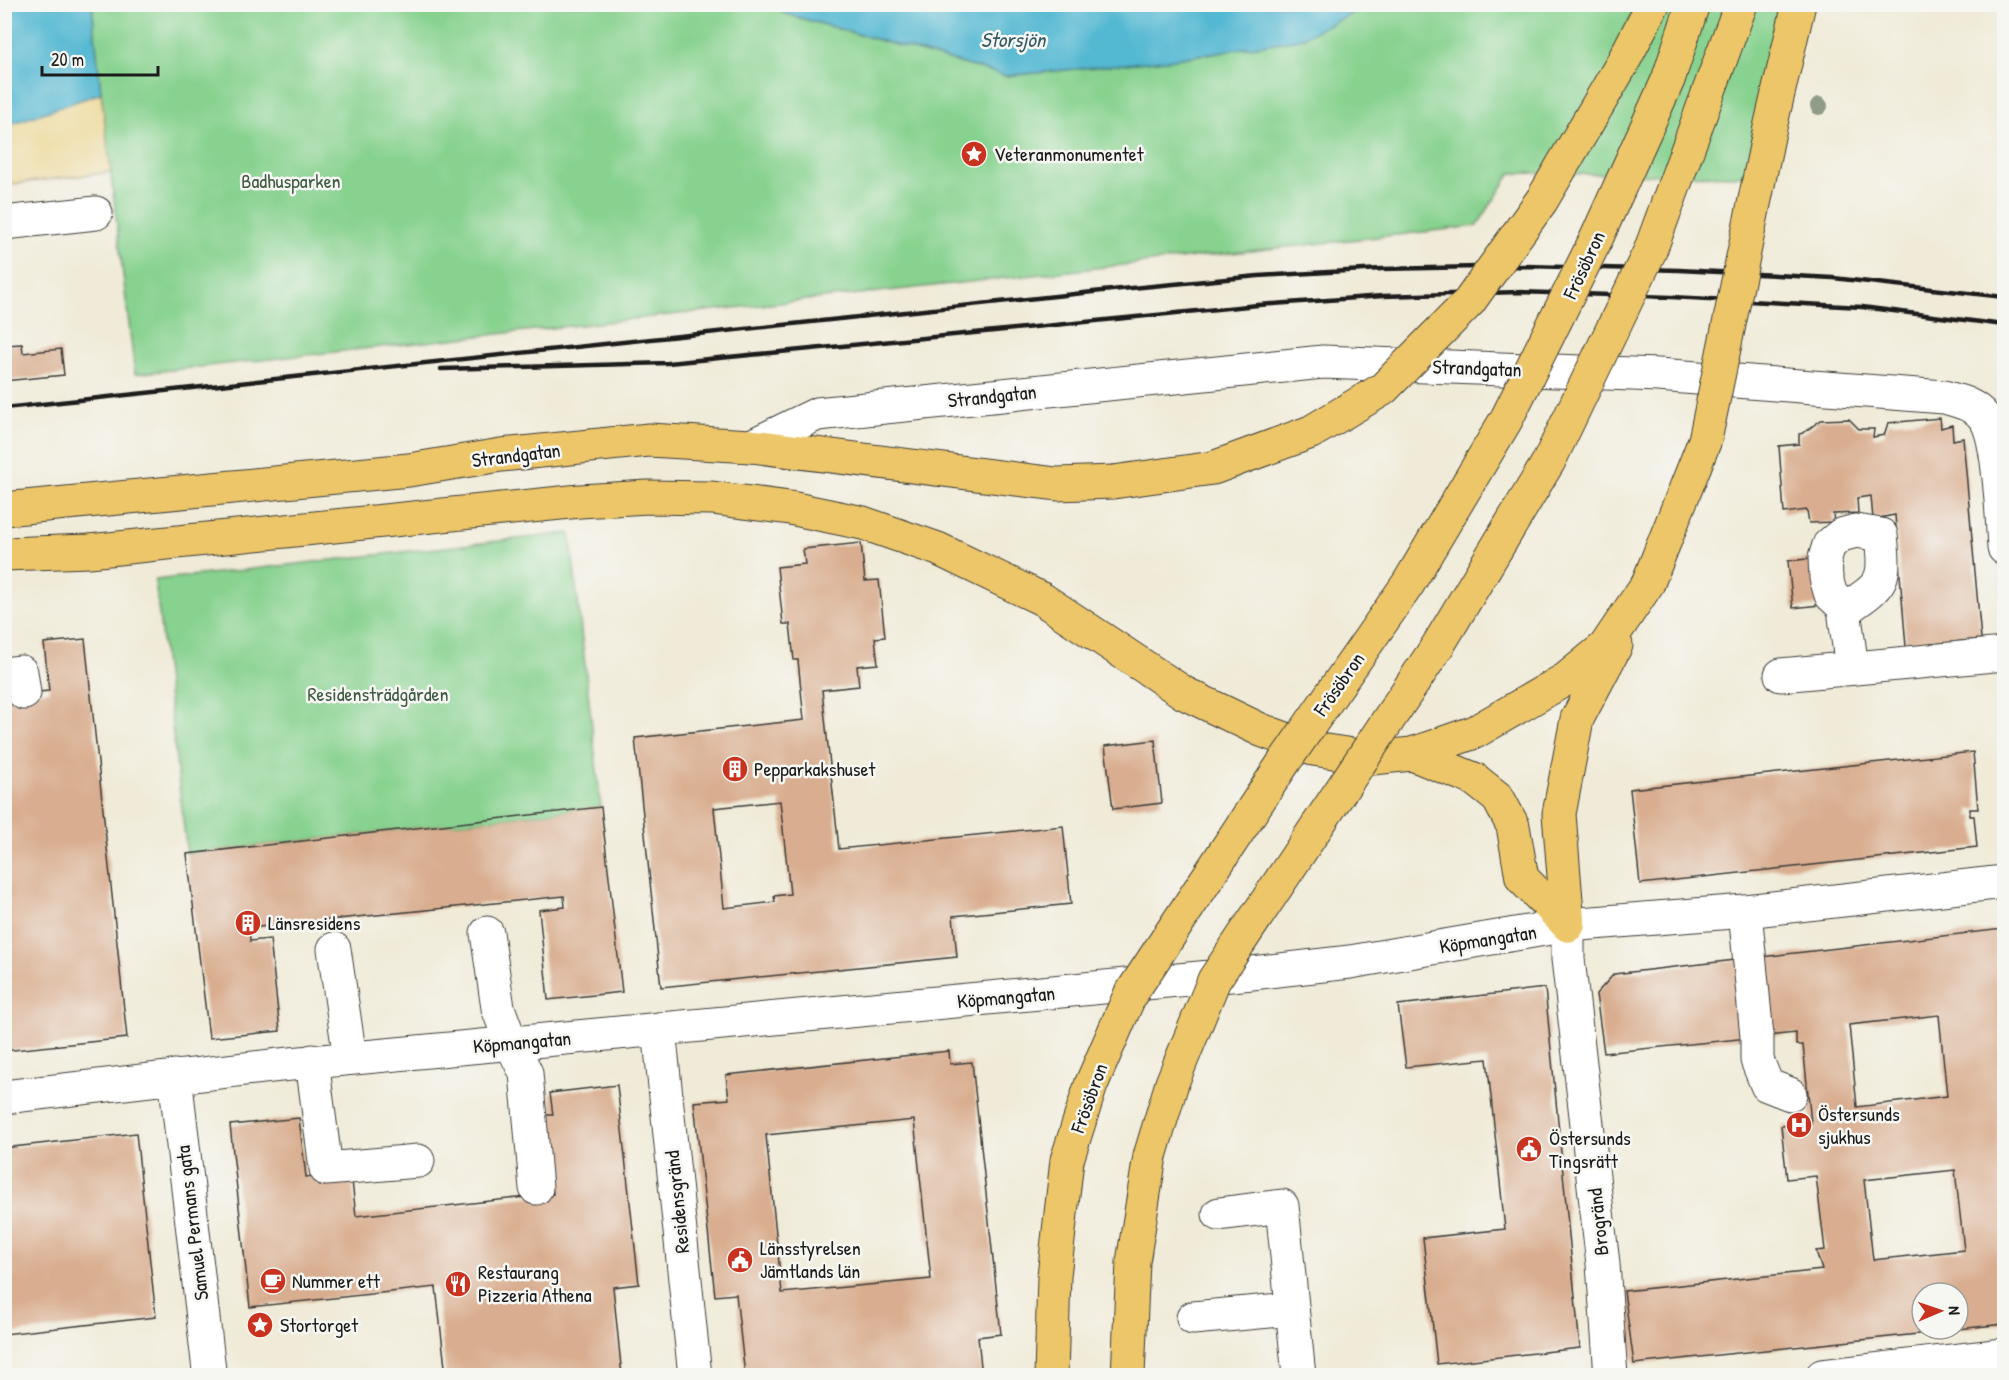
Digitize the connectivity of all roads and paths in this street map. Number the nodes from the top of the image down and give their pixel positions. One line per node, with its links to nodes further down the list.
1 (1653, 4): 7 (main road, bridge)
2 (1693, 4): 37 (main road, Frösöbron, bridge)
3 (1740, 4): 38 (main road, bridge)
4 (1799, 4): 11 (main road, bridge)
5 (96, 213): 6 (street)
6 (4, 223)
7 (751, 446): 8 (main road, Strandgatan); 9 (street, Strandgatan)
8 (4, 509)
9 (2004, 548)
10 (4, 554): 16 (main road)
11 (1648, 583): 16 (main road); 19 (main road)
12 (1846, 609): 14 (street)
13 (2004, 654): 14 (street)
14 (1852, 668): 15 (street)
15 (1781, 675)
16 (1412, 754): 19 (main road)
17 (2004, 882): 18 (street, Köpmangatan)
18 (1745, 911): 19 (street, Köpmangatan); 27 (street)
19 (1568, 925): 22 (street, Köpmangatan); 40 (street, Brogränd)
20 (487, 933): 23 (street)
21 (334, 950): 24 (street)
22 (659, 1029): 23 (street, Köpmangatan); 36 (street, Residensgränd)
23 (511, 1043): 24 (street, Köpmangatan); 30 (street)
24 (350, 1058): 25 (street, Köpmangatan)
25 (312, 1061): 26 (street, Köpmangatan); 29 (street)
26 (175, 1076): 28 (street, Köpmangatan); 35 (street, Samuel Permans gata)
27 (1790, 1094)
28 (4, 1096)
29 (418, 1161)
30 (536, 1188)
31 (1219, 1214): 32 (street)
32 (1292, 1309): 33 (street); 39 (street)
33 (1193, 1318)
34 (2004, 1355): 41 (street)
35 (209, 1370)
36 (695, 1376)
37 (1051, 1376)
38 (1128, 1376)
39 (1299, 1376)
40 (1611, 1376)
41 (1822, 1376)

